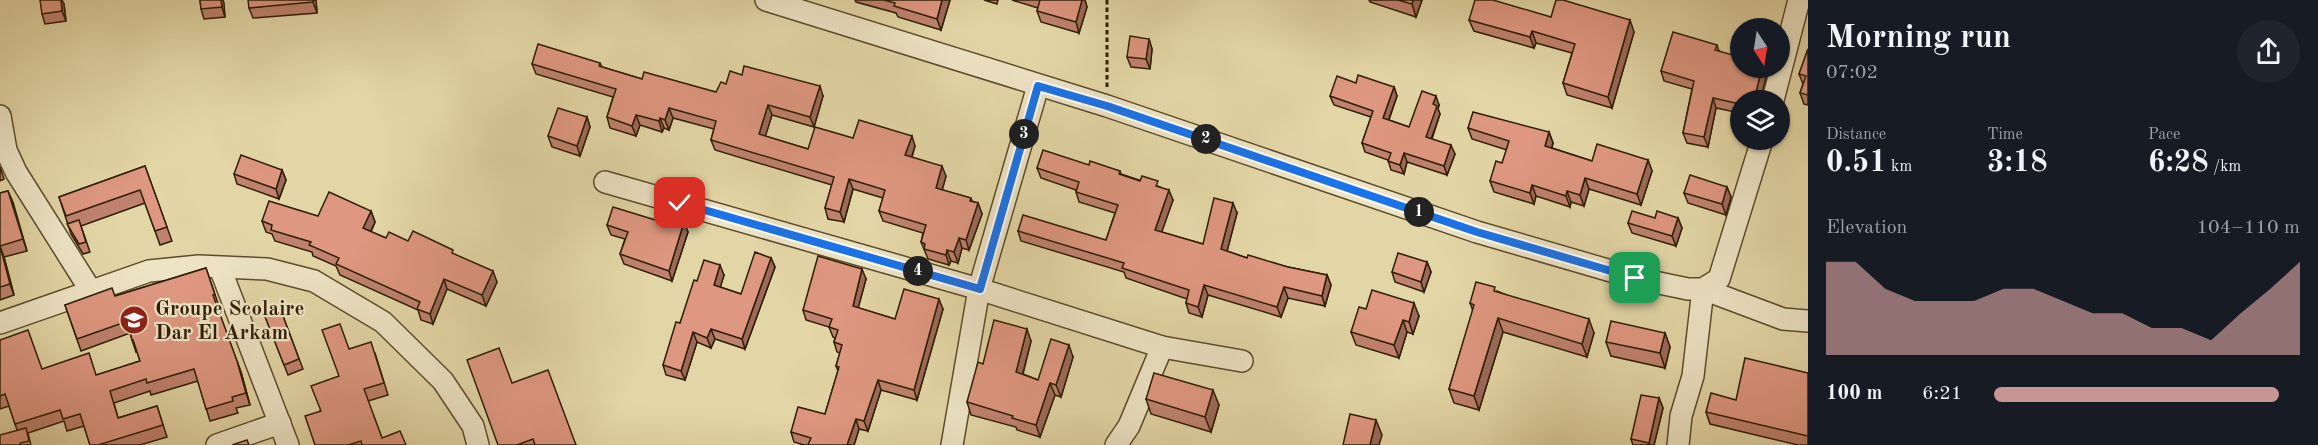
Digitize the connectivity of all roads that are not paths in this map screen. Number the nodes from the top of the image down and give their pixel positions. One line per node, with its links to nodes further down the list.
1 (766, 0): 3 (street)
2 (1801, 0): 4 (street)
3 (1038, 86): 9 (street); 10 (street)
4 (1776, 90)
5 (0, 117): 11 (street)
6 (1759, 150): 10 (street)
7 (605, 182): 9 (street)
8 (220, 268): 11 (street); 16 (street); 19 (street)
9 (980, 289): 14 (street); 20 (street)
10 (1704, 289): 12 (street); 22 (street)
11 (91, 291): 13 (street)
12 (1808, 321)
13 (0, 323)
14 (1162, 347): 15 (street); 21 (street)
15 (1242, 361)
16 (280, 423): 17 (street); 18 (street)
17 (217, 445)
18 (288, 445)
19 (478, 445)
20 (952, 445)
21 (1116, 445)
22 (1678, 445)

